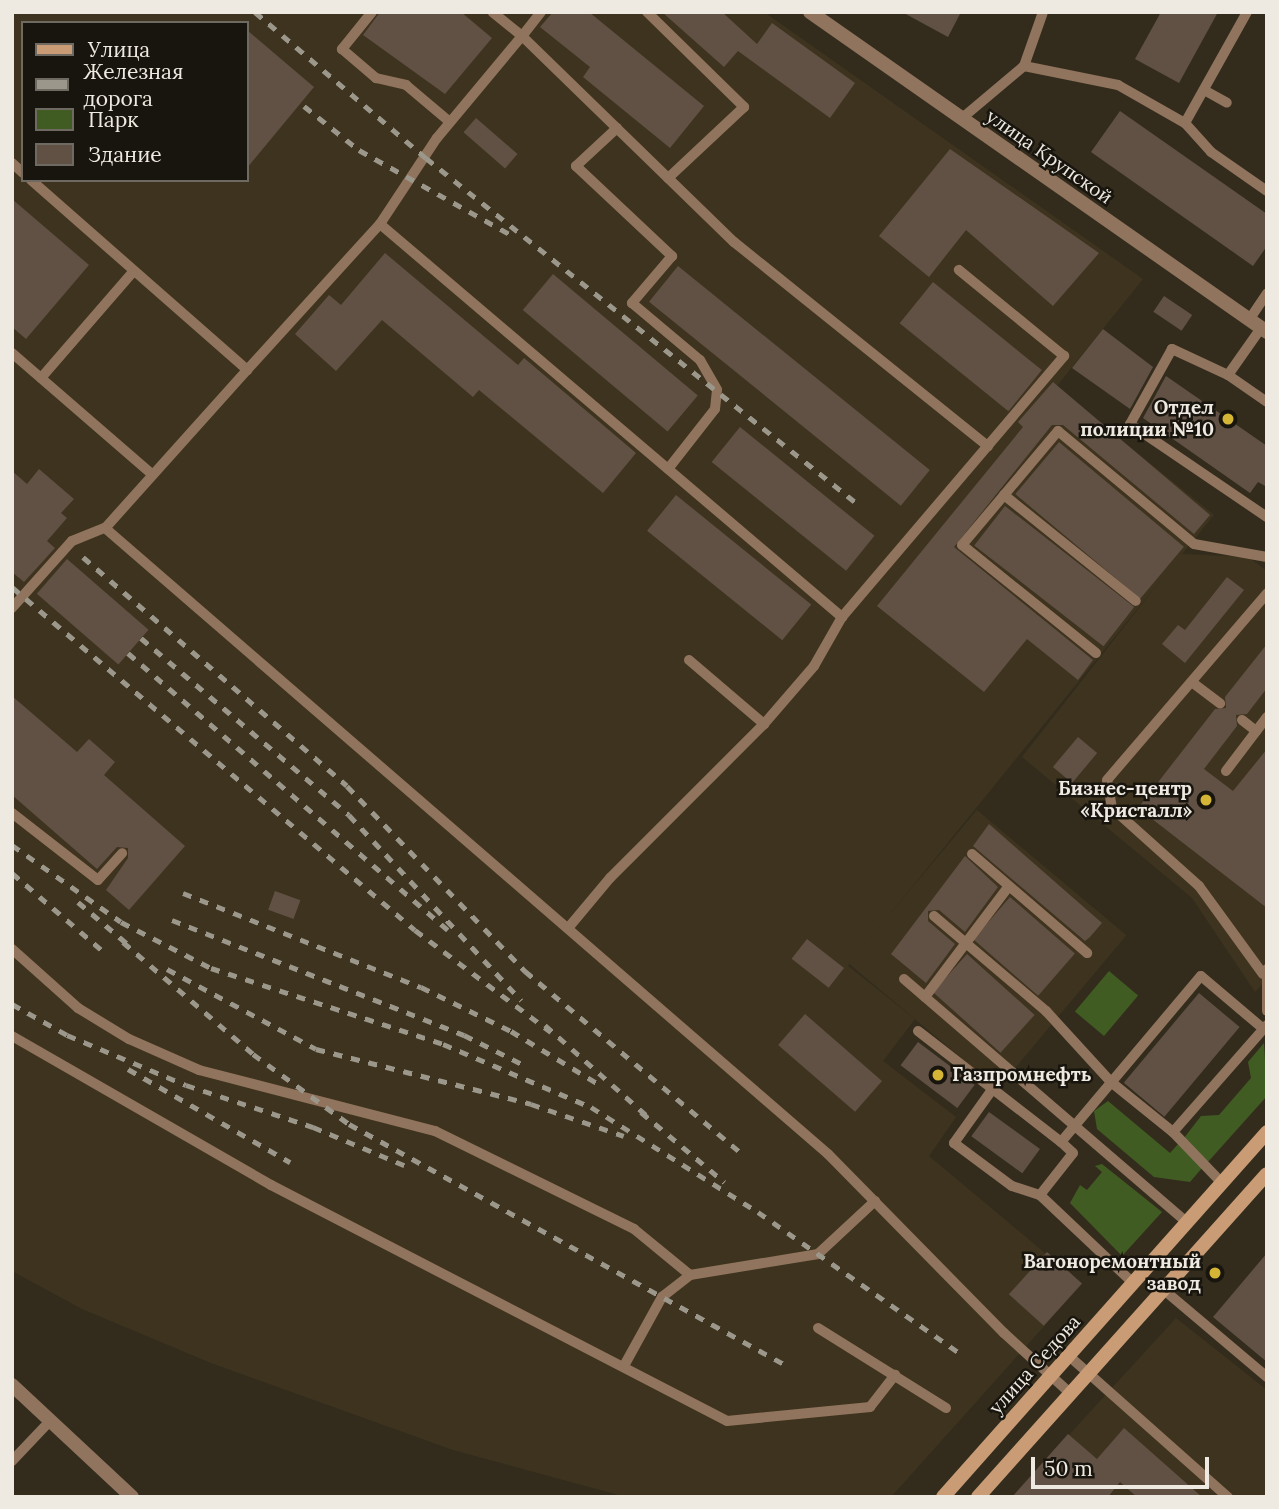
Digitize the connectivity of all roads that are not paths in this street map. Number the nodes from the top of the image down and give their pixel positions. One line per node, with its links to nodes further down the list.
1 (372, 12): 13 (lane)
2 (492, 12): 8 (lane)
3 (541, 12): 8 (lane)
4 (647, 12): 16 (lane)
5 (810, 12): 12 (street, улица Крупской)
6 (1042, 12): 9 (lane)
7 (1248, 12): 10 (lane)
8 (522, 36): 13 (lane); 15 (lane)
9 (1024, 66): 12 (lane); 14 (lane)
10 (1204, 90): 11 (lane); 14 (lane)
11 (1227, 103)
12 (961, 119): 23 (street, улица Крупской)
13 (450, 122): 19 (lane)
14 (1185, 123): 18 (lane)
15 (617, 128): 16 (lane); 30 (lane)
16 (668, 178): 29 (lane)
17 (33, 182): 21 (lane)
18 (1267, 191)
19 (380, 224): 25 (lane); 30 (lane)
20 (959, 270): 29 (lane)
21 (132, 273): 25 (lane); 27 (lane)
22 (1267, 293): 23 (lane)
23 (1259, 327): 26 (lane)
24 (12, 353): 27 (lane)
25 (247, 370): 31 (lane)
26 (1228, 375): 28 (lane); 33 (lane)
27 (41, 378): 31 (lane)
28 (1267, 402)
29 (988, 446): 39 (lane)
30 (668, 469): 39 (lane)
31 (153, 475): 34 (lane)
32 (1003, 495): 35 (lane); 37 (lane); 40 (lane)
33 (1267, 517)
34 (105, 528): 38 (lane); 54 (lane)
35 (1267, 557)
36 (1267, 593): 42 (lane)
37 (1136, 601)
38 (12, 608)
39 (842, 617): 46 (lane)
40 (1096, 653)
41 (689, 660): 46 (lane)
42 (1193, 683): 43 (lane); 58 (lane)
43 (1220, 703)
44 (1267, 717): 47 (lane)
45 (1242, 720): 47 (lane)
46 (764, 724): 54 (lane)
47 (1256, 732): 48 (lane)
48 (1226, 771)
49 (12, 813): 50 (lane)
50 (122, 853)
51 (972, 855): 52 (lane)
52 (1009, 886): 55 (lane); 57 (lane)
53 (934, 916): 55 (lane)
54 (569, 927): 76 (lane)
55 (966, 942): 60 (lane); 66 (lane)
56 (12, 948): 78 (lane)
57 (1087, 953)
58 (1265, 971): 61 (lane)
59 (904, 979): 60 (lane)
60 (925, 997): 65 (lane)
61 (1267, 1011)
62 (1264, 1026): 66 (lane); 70 (lane)
63 (918, 1031): 67 (lane)
64 (12, 1036): 83 (lane)
65 (1019, 1078): 68 (lane); 69 (lane)
66 (1111, 1082): 69 (lane); 70 (lane)
67 (994, 1087): 68 (lane); 75 (lane)
68 (1004, 1096): 72 (lane)
69 (1075, 1126): 72 (lane); 77 (lane)
70 (1173, 1132): 74 (lane)
71 (1267, 1132): 74 (main road, улица Седова)
72 (1061, 1142): 75 (lane)
73 (1267, 1174): 80 (main road)
74 (1222, 1183): 77 (main road, улица Седова)
75 (1040, 1195): 79 (lane)
76 (874, 1201): 78 (lane); 86 (lane)
77 (1187, 1222): 79 (main road, улица Седова)
78 (690, 1275): 83 (lane)
79 (1133, 1283): 82 (main road, улица Седова)
80 (1164, 1290): 84 (main road); 87 (lane)
81 (818, 1328): 85 (lane)
82 (1069, 1356): 84 (lane); 86 (main road, улица Седова)
83 (625, 1364): 85 (lane)
84 (1090, 1374): 89 (main road); 96 (lane)
85 (895, 1375): 90 (lane)
86 (1051, 1376): 89 (lane); 94 (main road, улица Седова)
87 (1266, 1376)
88 (12, 1385): 91 (street)
89 (1071, 1394): 95 (main road)
90 (946, 1408)
91 (50, 1421): 92 (lane); 93 (street)
92 (12, 1461)
93 (132, 1497)
94 (943, 1497)
95 (978, 1497)
96 (1227, 1497)

